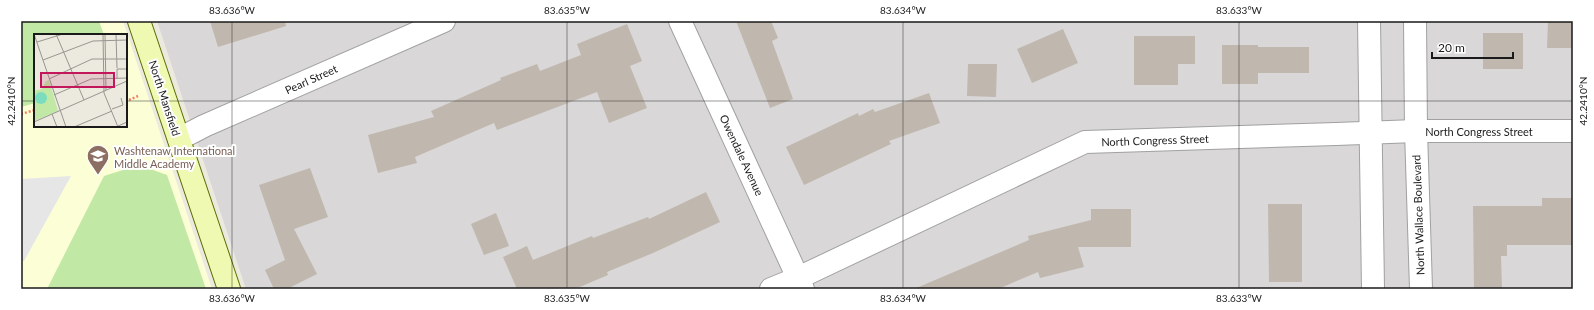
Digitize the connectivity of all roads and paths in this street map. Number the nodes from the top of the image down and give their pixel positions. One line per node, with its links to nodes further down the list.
1 (139, 21): 11 (street, North Mansfield)
2 (444, 21): 11 (street, Pearl Street)
3 (680, 21): 12 (street, Owendale Avenue)
4 (1369, 21): 10 (street)
5 (1415, 21): 8 (street, North Wallace Boulevard)
6 (34, 110): 7 (path)
7 (21, 114)
8 (1416, 131): 9 (street, North Congress Street); 10 (street, North Congress Street); 16 (street, North Wallace Boulevard)
9 (1573, 131)
10 (1370, 132): 12 (street, North Congress Street); 15 (street)
11 (178, 139): 13 (street, North Mansfield)
12 (800, 283): 14 (street, North Congress Street)
13 (229, 289)
14 (770, 289)
15 (1373, 289)
16 (1420, 289)

